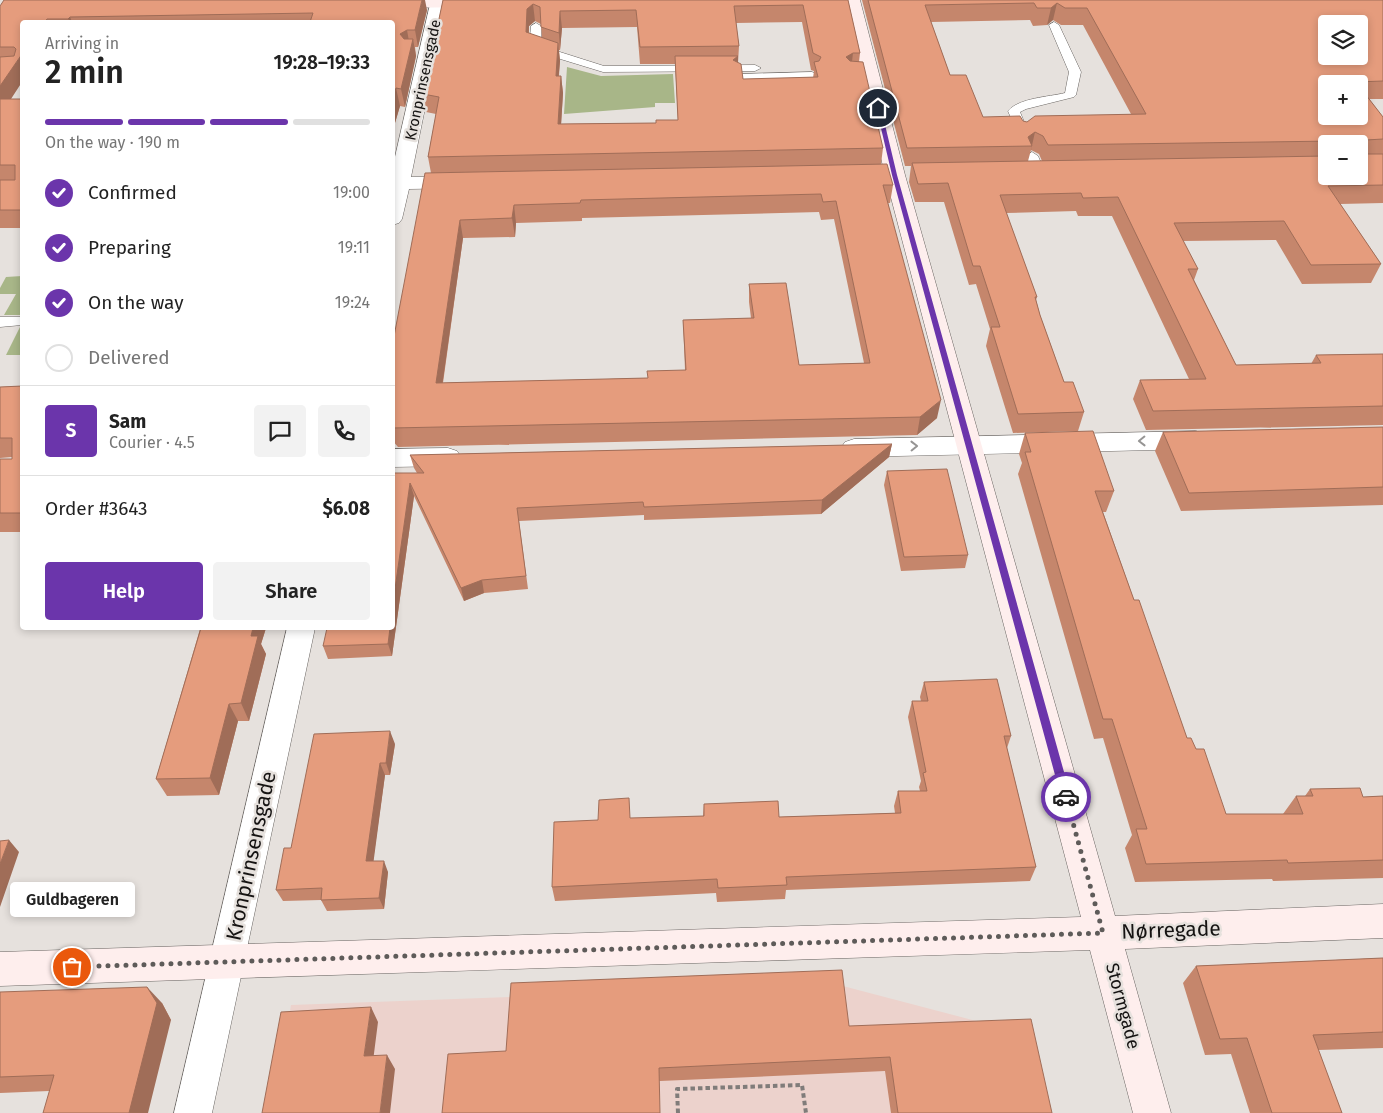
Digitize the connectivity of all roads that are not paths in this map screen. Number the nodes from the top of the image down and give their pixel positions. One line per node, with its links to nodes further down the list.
1 (852, 0): 19 (street, Stormgade)
2 (439, 1): 3 (street); 4 (street); 14 (street, Kronprinsensgade)
3 (499, 2)
4 (378, 3)
5 (1054, 25): 10 (lane)
6 (536, 26): 7 (lane)
7 (754, 68)
8 (812, 75): 9 (lane)
9 (734, 77)
10 (1023, 134)
11 (1030, 167): 12 (street)
12 (1059, 171)
13 (480, 182): 14 (street)
14 (397, 183): 15 (street, Kronprinsensgade)
15 (395, 197)
16 (20, 321): 17 (lane)
17 (0, 322)
18 (1216, 439): 19 (street, one-way to 19)
19 (970, 445): 20 (street, one-way to 19); 25 (street, Stormgade)
20 (830, 448)
21 (472, 457): 22 (street)
22 (395, 458)
23 (301, 630): 26 (street, Kronprinsensgade)
24 (1383, 921): 25 (street, Nørregade)
25 (1103, 933): 26 (street, Nørregade); 29 (street, Stormgade)
26 (228, 961): 27 (street, Nørregade); 28 (street, Kronprinsensgade)
27 (0, 969)
28 (193, 1113)
29 (1152, 1113)

